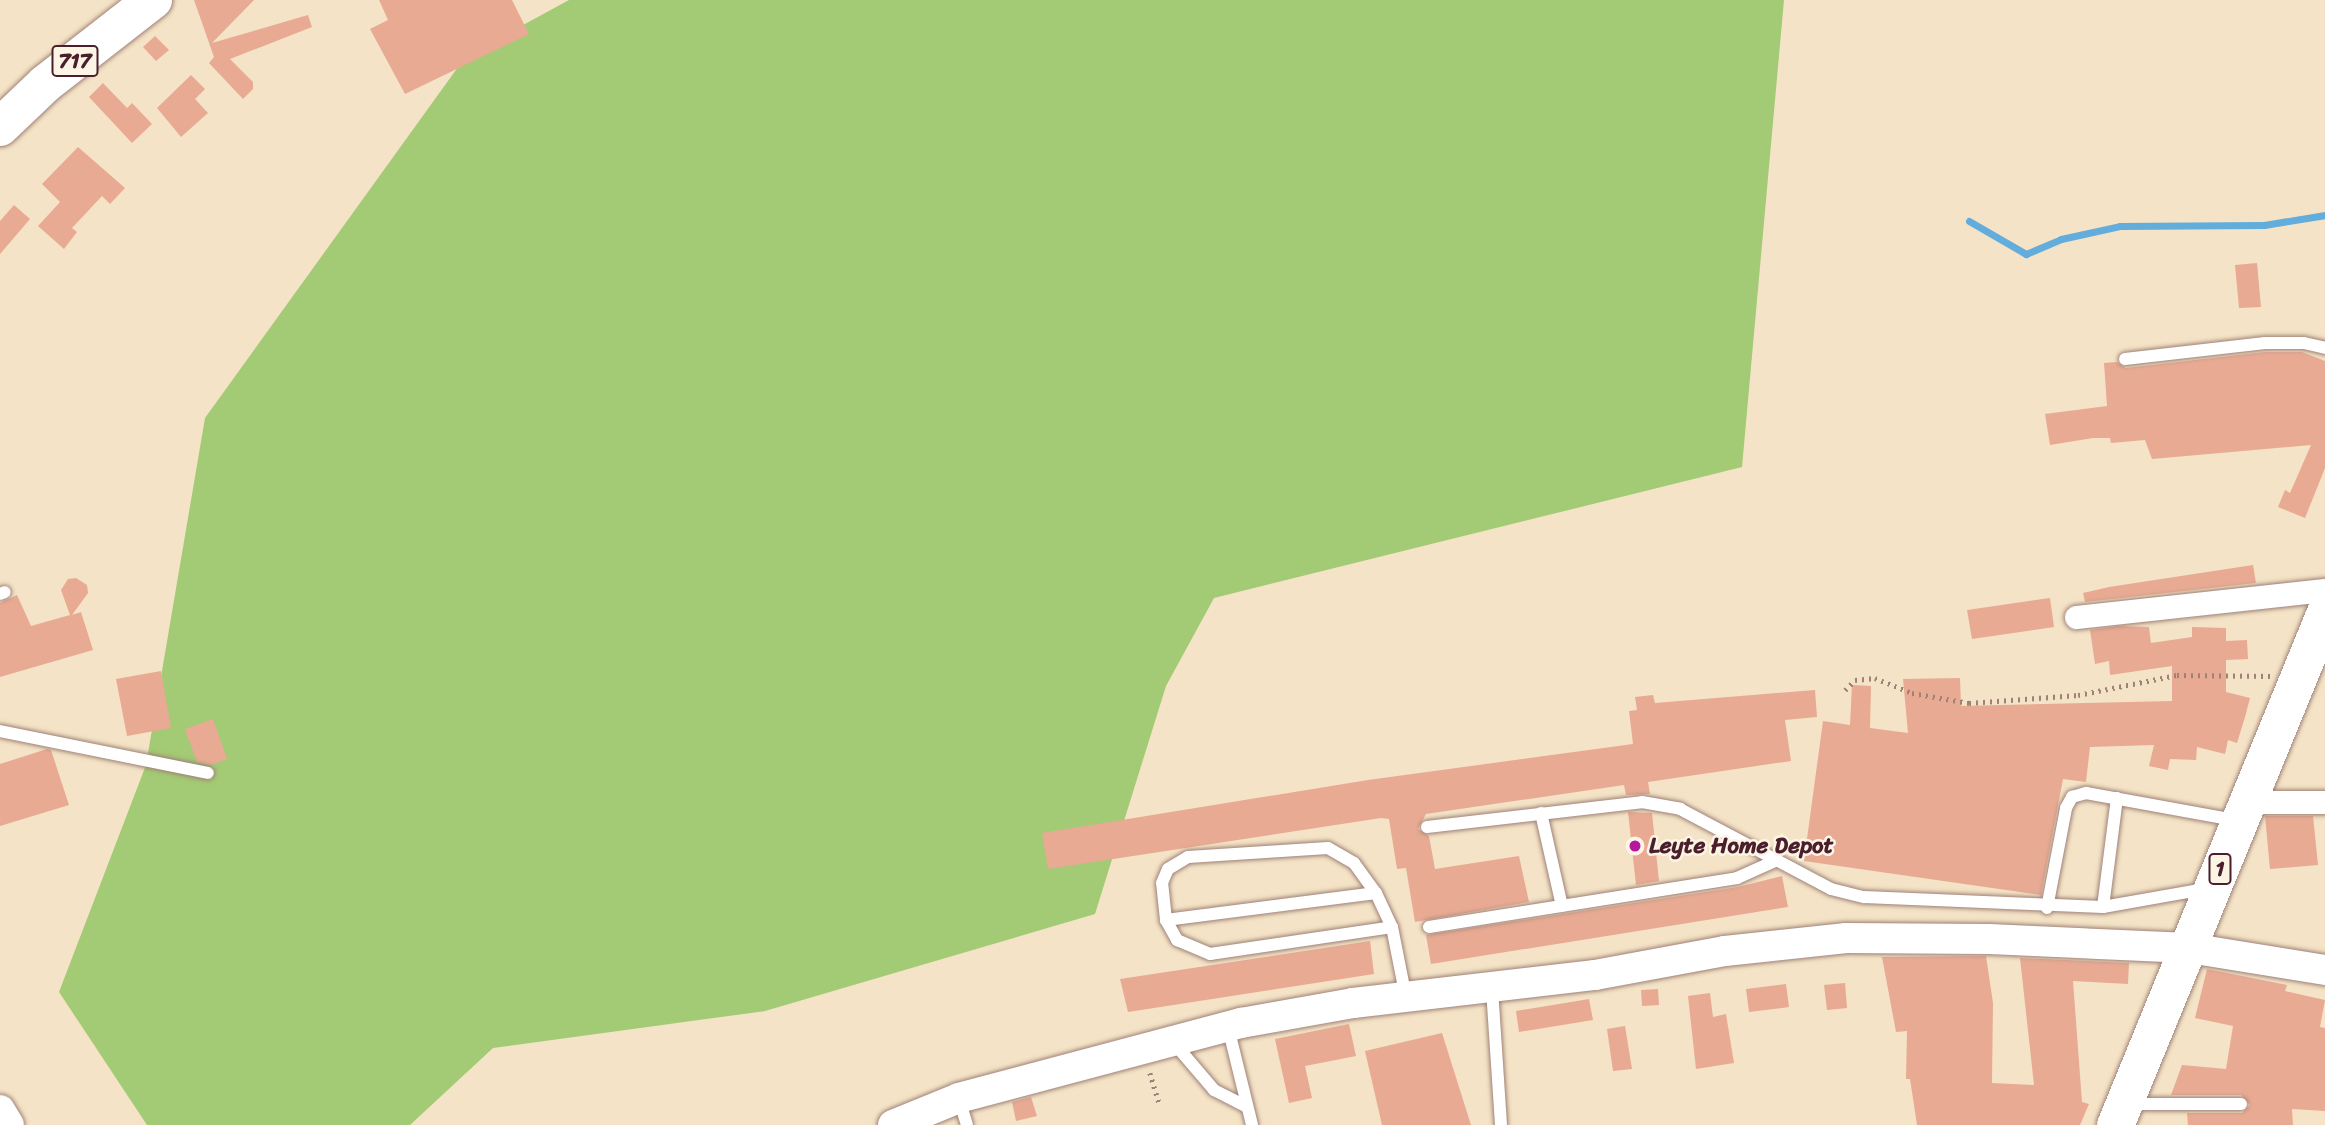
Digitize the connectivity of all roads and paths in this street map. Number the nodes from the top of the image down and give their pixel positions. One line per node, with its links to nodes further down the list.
1 (153, 0): 2 (highway, 717)
2 (0, 127)
3 (2325, 348): 4 (lane)
4 (2125, 359)
5 (2325, 590): 7 (street)
6 (2325, 612): 8 (main road, 1)
7 (2076, 617)
8 (2299, 676): 9 (path); 14 (main road, 1)
9 (1845, 690)
10 (0, 731): 11 (lane)
11 (208, 773)
12 (2117, 798): 14 (lane); 21 (lane); 22 (lane)
13 (2325, 802): 14 (street)
14 (2243, 812): 18 (main road, 1)
15 (1541, 813): 16 (lane); 17 (lane); 20 (lane)
16 (1427, 828)
17 (1777, 860): 20 (lane); 22 (lane)
18 (2213, 887): 21 (lane); 26 (main road, 1)
19 (1376, 892): 23 (lane); 23 (lane); 24 (lane)
20 (1562, 906): 25 (lane)
21 (2103, 907): 22 (lane)
22 (2047, 908)
23 (1166, 920): 24 (lane)
24 (1392, 927): 29 (lane)
25 (1429, 927)
26 (2189, 948): 27 (street); 28 (street); 38 (main road, 1)
27 (2325, 970)
28 (1492, 989): 29 (street); 42 (lane)
29 (1406, 999): 30 (street)
30 (1228, 1027): 31 (street); 35 (lane)
31 (1173, 1041): 32 (street); 35 (lane)
32 (1144, 1049): 34 (path); 37 (street)
33 (2241, 1104): 38 (lane)
34 (1160, 1106)
35 (1246, 1106): 41 (lane)
36 (0, 1110): 39 (street)
37 (963, 1112): 40 (street)
38 (2120, 1114)
39 (9, 1125)
40 (893, 1125)
41 (1252, 1125)
42 (1502, 1125)

